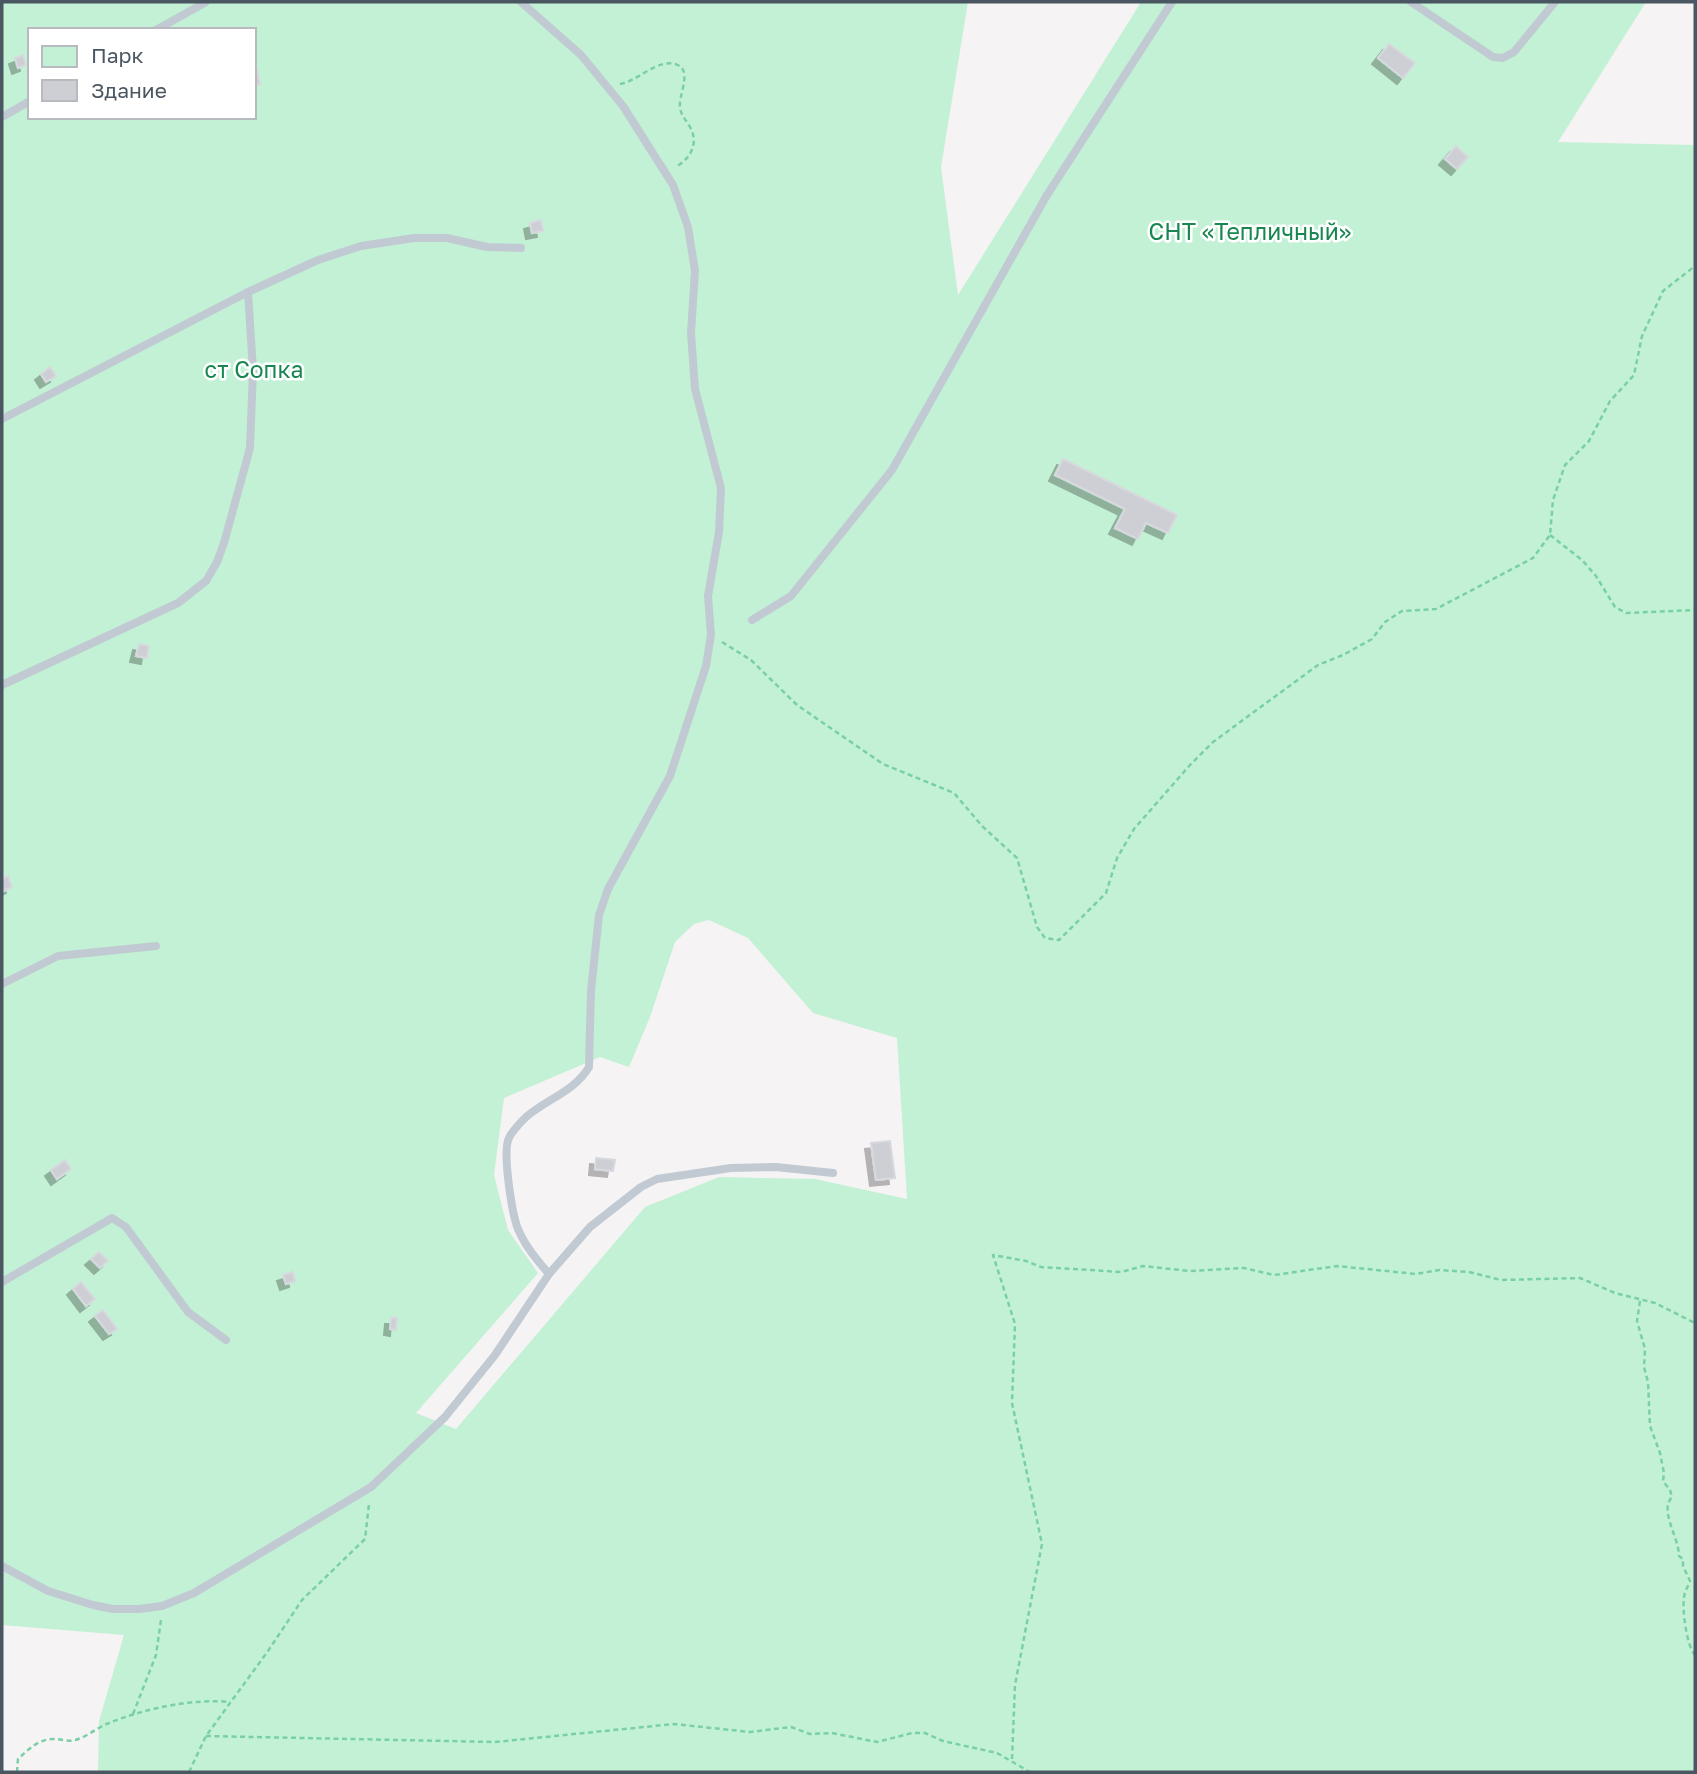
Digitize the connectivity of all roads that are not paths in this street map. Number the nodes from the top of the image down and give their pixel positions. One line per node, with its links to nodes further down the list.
1 (206, 2): 6 (lane)
2 (521, 2): 17 (lane)
3 (1172, 2): 12 (lane)
4 (1411, 2): 5 (lane)
5 (1555, 2)
6 (160, 28)
7 (28, 103): 8 (lane)
8 (2, 117)
9 (521, 248): 10 (lane)
10 (248, 292): 11 (lane); 13 (lane)
11 (2, 419)
12 (752, 620)
13 (2, 685)
14 (156, 946): 15 (lane)
15 (2, 984)
16 (833, 1173): 17 (lane)
17 (549, 1273): 20 (lane)
18 (2, 1282): 19 (lane)
19 (226, 1340)
20 (2, 1566)

